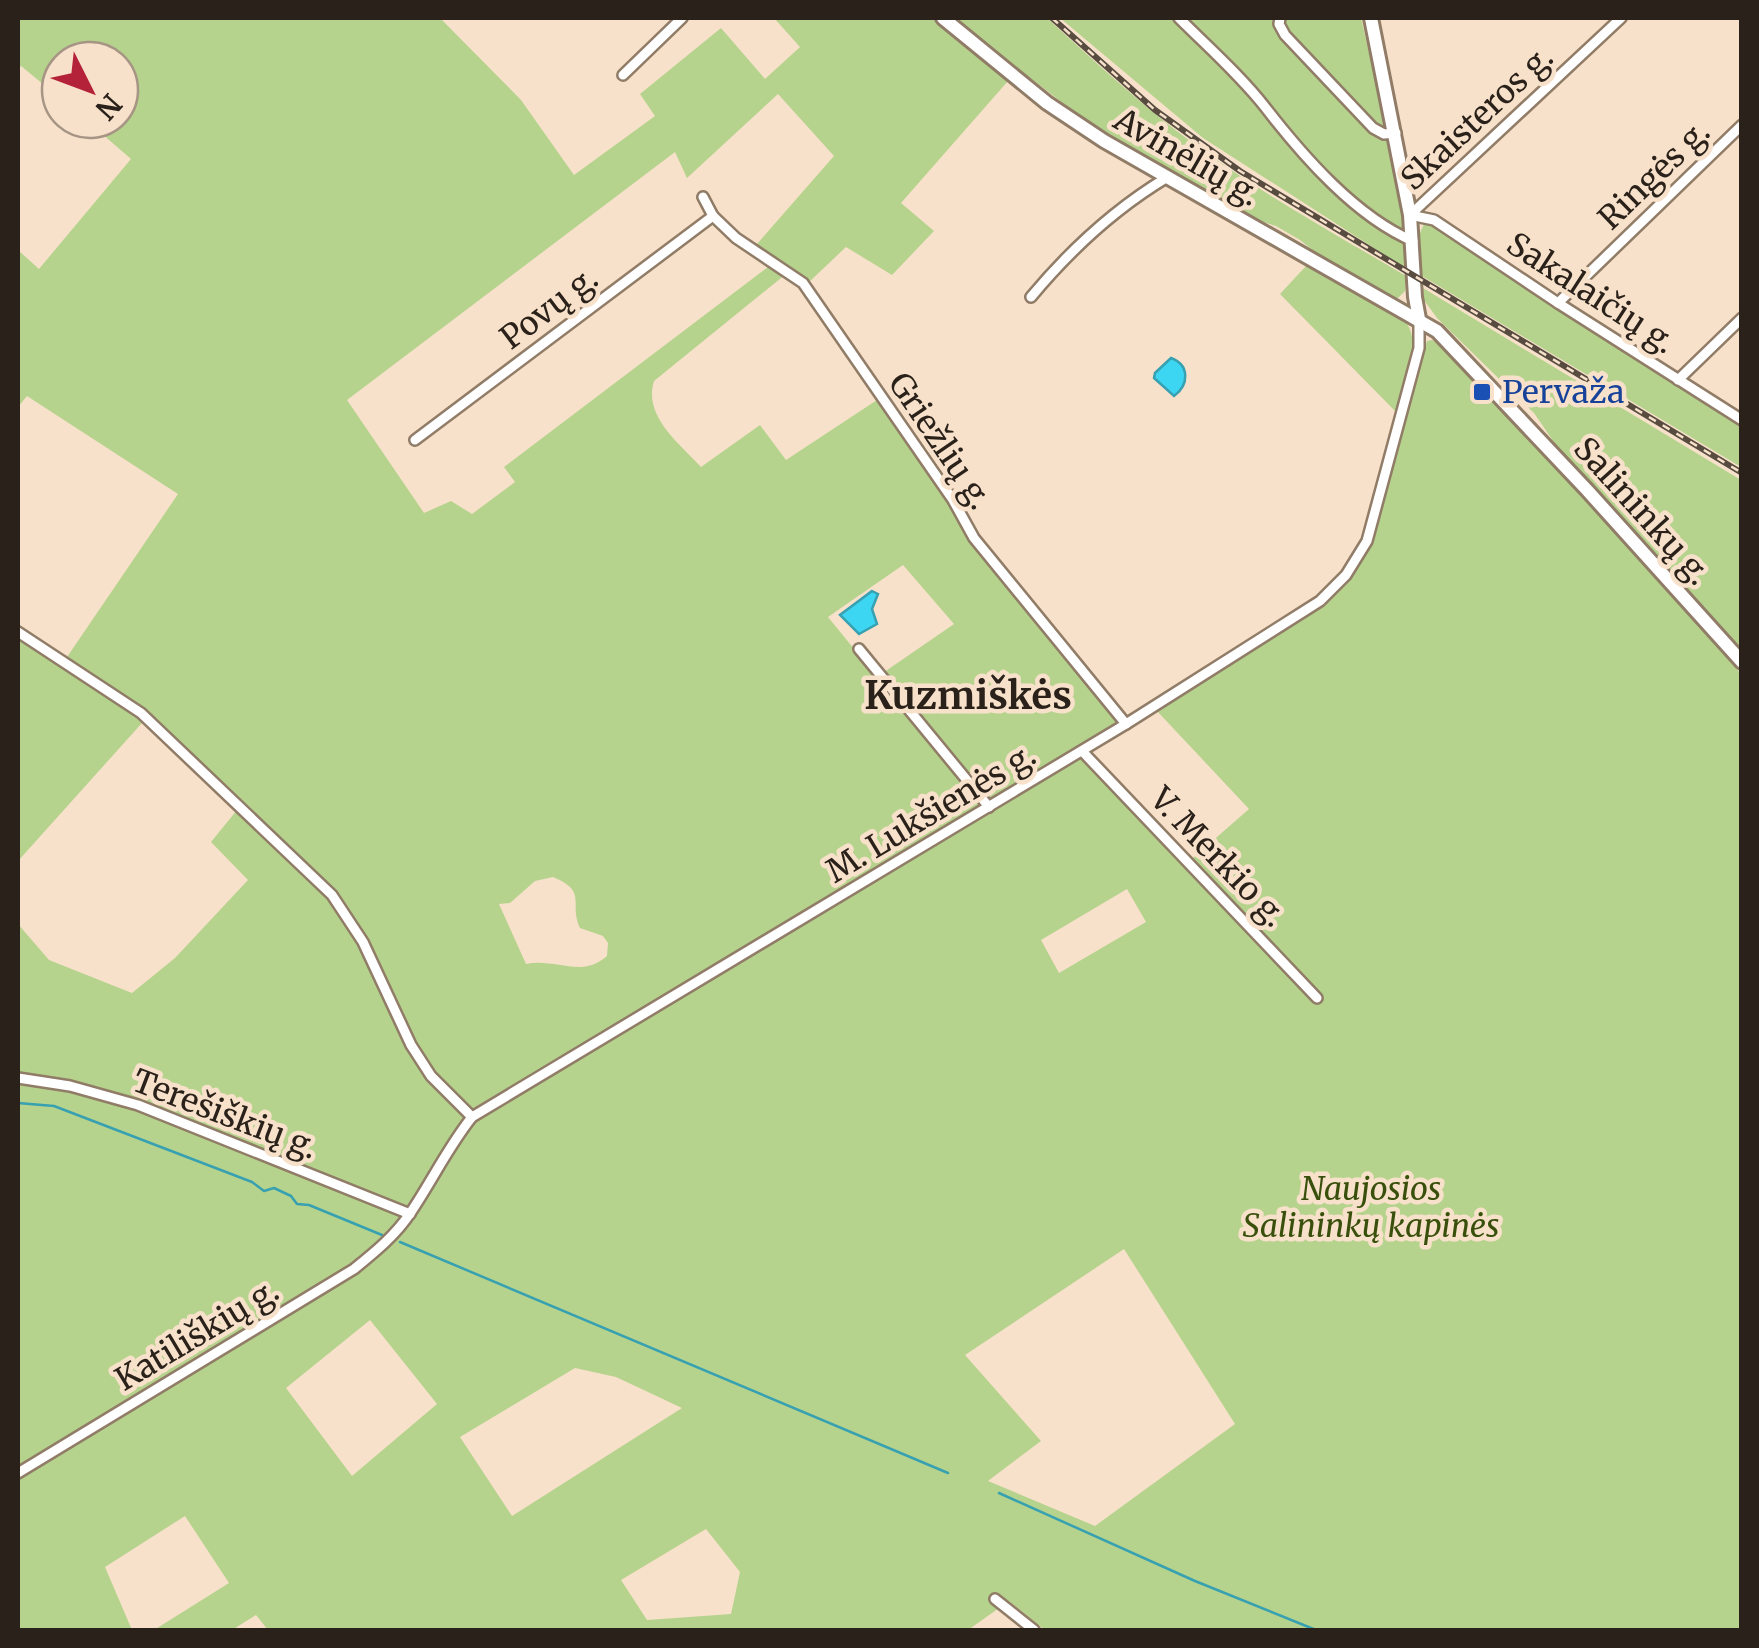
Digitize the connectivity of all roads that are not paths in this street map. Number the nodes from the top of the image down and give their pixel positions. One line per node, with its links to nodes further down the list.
1 (682, 18): 7 (street)
2 (943, 18): 10 (main road, Avinėlių g.)
3 (1179, 18): 14 (street)
4 (1280, 18): 9 (street)
5 (1371, 18): 9 (main road)
6 (1621, 18): 12 (street, Skaisteros g.)
7 (623, 75)
8 (1742, 125): 16 (street, Ringės g.)
9 (1396, 133): 12 (main road)
10 (1166, 178): 15 (street); 18 (main road, Avinėlių g.)
11 (703, 197): 13 (street, Griežlių g.)
12 (1410, 215): 14 (main road); 16 (street, Sakalaičių g.)
13 (713, 216): 21 (street, Povų g.); 25 (street, Griežlių g.)
14 (1413, 241): 18 (main road)
15 (1031, 297)
16 (1558, 304): 19 (street, Sakalaičių g.)
17 (1742, 318): 19 (street)
18 (1420, 319): 24 (main road, Salininkų g.); 25 (street, M. Lukšienės g.)
19 (1678, 380): 20 (street, Sakalaičių g.)
20 (1742, 420)
21 (415, 440)
22 (18, 632): 30 (street)
23 (859, 649): 27 (street)
24 (1742, 662)
25 (1126, 724): 26 (street, M. Lukšienės g.)
26 (1082, 751): 27 (street, M. Lukšienės g.); 28 (street, V. Merkio g.)
27 (989, 807): 30 (street, M. Lukšienės g.)
28 (1317, 998)
29 (18, 1078): 31 (street, Terešiškių g.)
30 (472, 1117): 31 (street, M. Lukšienės g.)
31 (410, 1214): 32 (street, M. Lukšienės g.)
32 (396, 1232): 33 (street, Katiliškių g.)
33 (18, 1473)
34 (996, 1598): 35 (street)
35 (1034, 1630)

